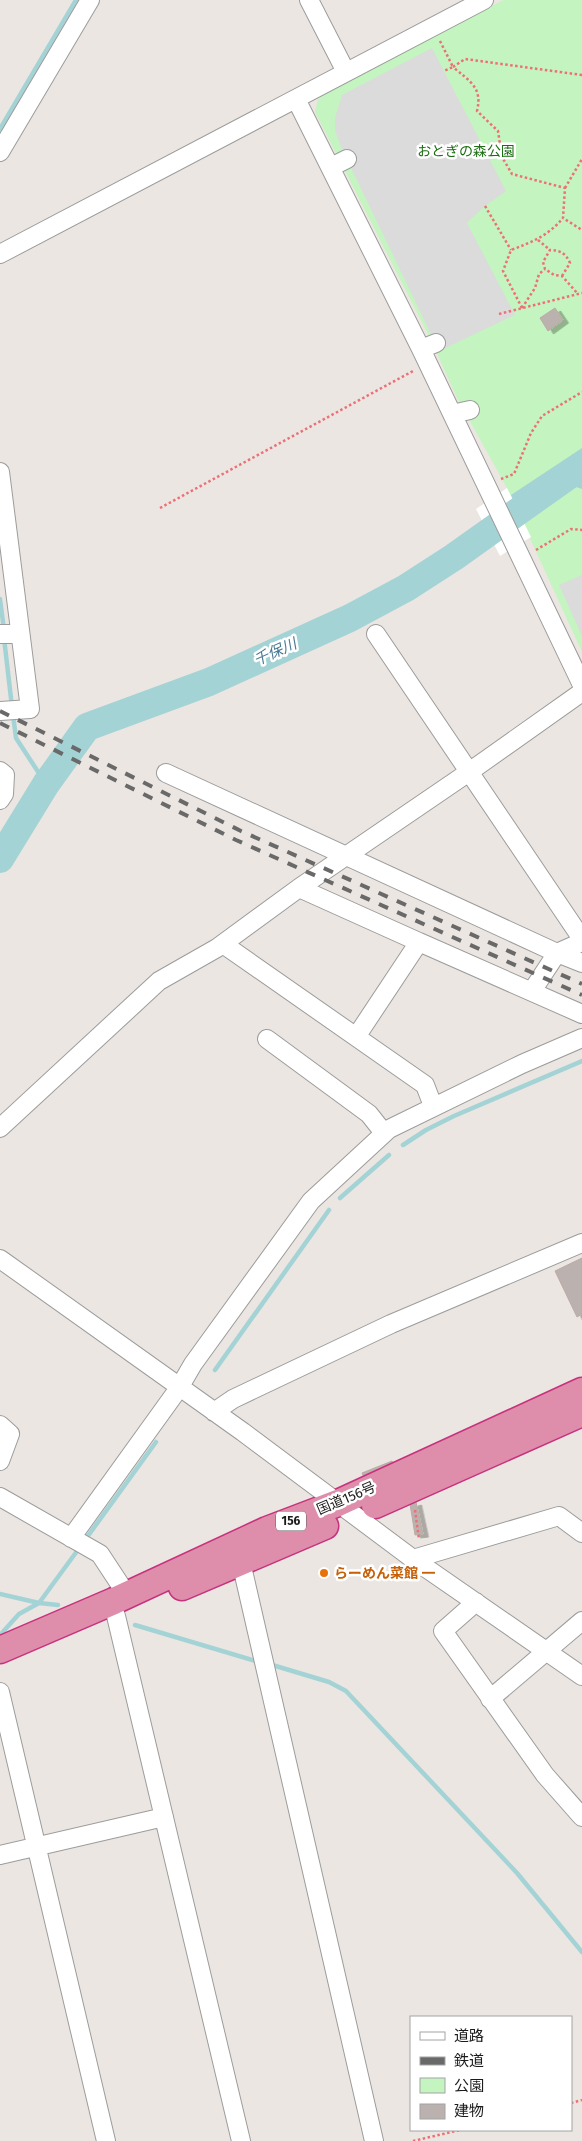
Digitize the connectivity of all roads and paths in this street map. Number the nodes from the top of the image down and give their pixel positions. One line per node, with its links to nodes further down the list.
1 (90, 0): 10 (street)
2 (309, 0): 7 (street)
3 (484, 0): 4 (street)
4 (433, 26): 5 (path); 7 (street)
5 (452, 67): 6 (path); 8 (path); 12 (path)
6 (444, 71)
7 (346, 72): 9 (street)
8 (582, 75)
9 (296, 99): 19 (street); 26 (street)
10 (0, 152)
11 (582, 160): 12 (path)
12 (565, 188): 14 (path)
13 (485, 206): 17 (path)
14 (563, 218): 15 (path); 16 (path)
15 (582, 230)
16 (538, 240): 17 (path); 18 (path)
17 (511, 250): 24 (path)
18 (550, 250): 20 (path); 21 (path)
19 (0, 254)
20 (545, 269): 21 (path); 24 (path)
21 (562, 276): 23 (path)
22 (582, 293): 23 (path)
23 (578, 294): 24 (path)
24 (522, 308): 25 (path)
25 (499, 314)
26 (428, 352): 29 (street); 32 (path)
27 (582, 392): 31 (path)
28 (470, 410): 29 (street)
29 (452, 414): 31 (street)
30 (0, 472): 36 (street)
31 (488, 491): 34 (street)
32 (160, 508)
33 (582, 530): 34 (path)
34 (519, 553): 38 (street)
35 (0, 634): 36 (street)
36 (20, 634): 40 (street)
37 (376, 634): 42 (street)
38 (582, 685)
39 (582, 692): 42 (street)
40 (0, 711)
41 (0, 771): 44 (street)
42 (469, 772): 45 (street); 47 (street)
43 (166, 773): 45 (street)
44 (0, 800)
45 (344, 857): 46 (street); 50 (street)
46 (298, 888): 48 (street); 49 (street)
47 (582, 940): 50 (street)
48 (419, 942): 52 (street); 54 (street)
49 (222, 944): 54 (street); 58 (street)
50 (557, 953): 51 (street); 52 (street)
51 (582, 963)
52 (532, 990): 53 (street)
53 (582, 1014)
54 (356, 1037): 57 (street)
55 (582, 1038): 57 (street)
56 (267, 1039): 59 (street)
57 (433, 1106): 59 (street)
58 (0, 1128)
59 (384, 1133): 62 (street)
60 (582, 1242): 64 (street)
61 (0, 1259): 62 (street)
62 (179, 1388): 64 (street); 72 (street)
63 (582, 1392): 70 (highway, 国道156号 / 156)
64 (214, 1412): 70 (street)
65 (582, 1413): 70 (highway, 国道156号 / 156)
66 (0, 1425): 67 (street)
67 (0, 1461)
68 (0, 1497): 72 (street)
69 (413, 1502): 73 (path)
70 (345, 1508): 74 (street); 75 (highway, 国道156号 / 156); 77 (highway, 国道156号 / 156)
71 (582, 1533): 74 (street)
72 (71, 1538): 77 (street)
73 (419, 1539)
74 (413, 1559): 76 (street)
75 (241, 1562): 77 (highway, 国道156号 / 156); 92 (street)
76 (476, 1602): 80 (street); 84 (street)
77 (122, 1606): 79 (highway, 国道156号 / 156); 81 (highway, 国道156号 / 156); 85 (street)
78 (582, 1621): 80 (street)
79 (0, 1650)
80 (547, 1651): 82 (street); 84 (street)
81 (0, 1667)
82 (582, 1676)
83 (0, 1692): 87 (street)
84 (490, 1699): 86 (street)
85 (164, 1817): 87 (street); 91 (street)
86 (582, 1817)
87 (37, 1846): 88 (street); 90 (street)
88 (0, 1855)
89 (456, 2131): 93 (path)
90 (106, 2141)
91 (241, 2141)
92 (374, 2141)
93 (413, 2141)

